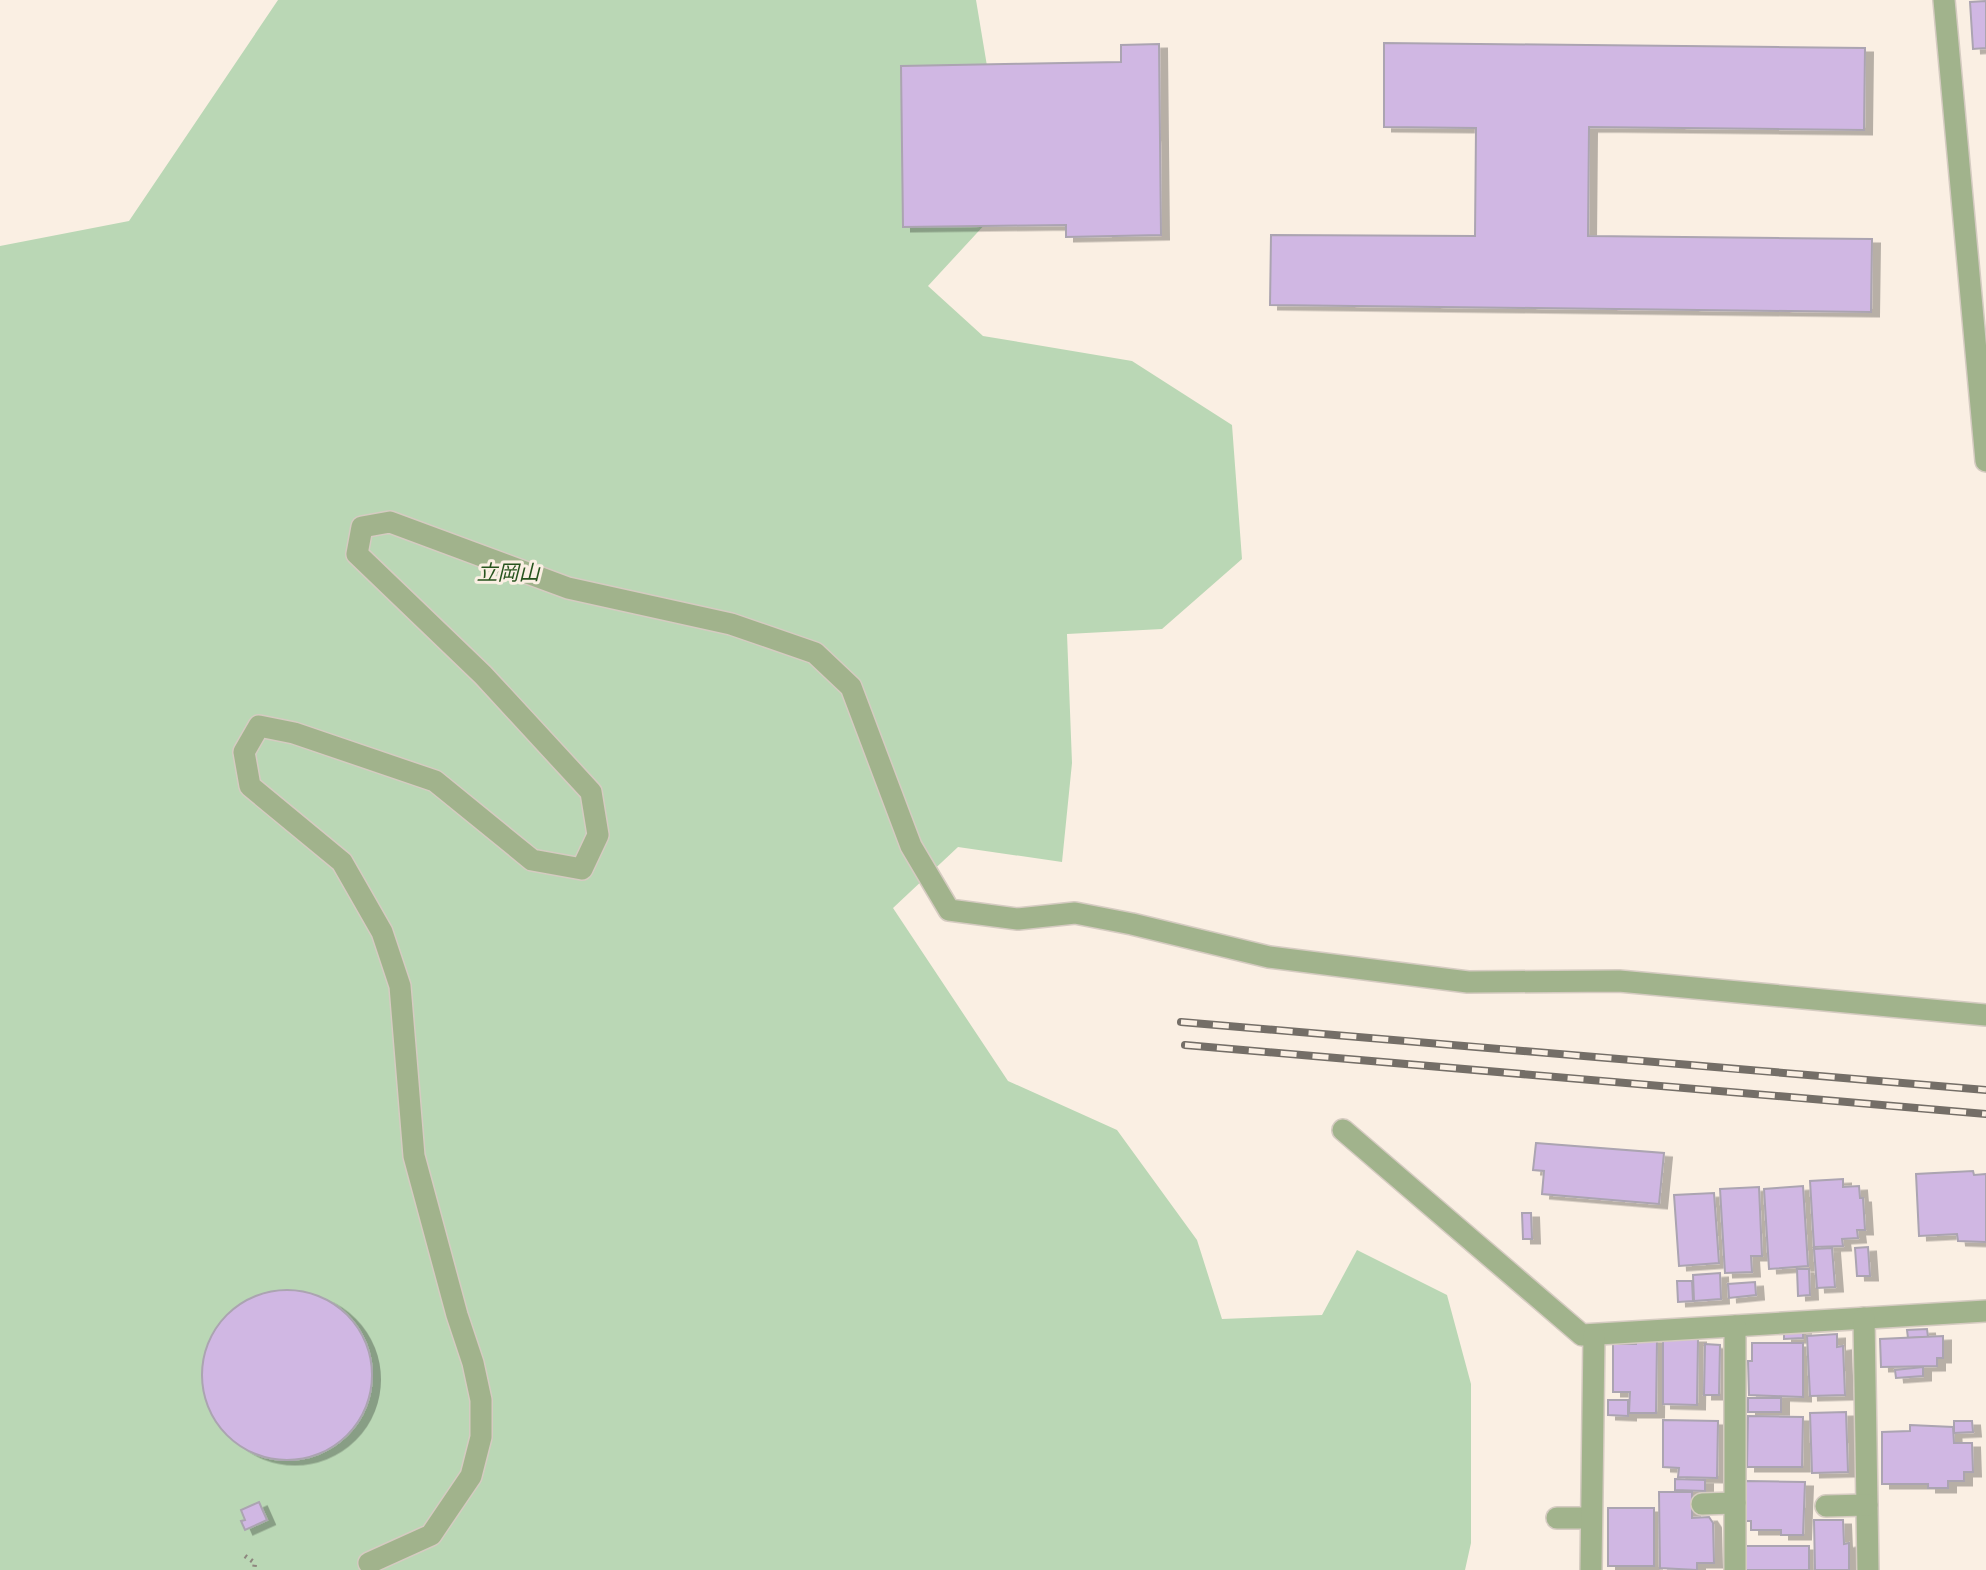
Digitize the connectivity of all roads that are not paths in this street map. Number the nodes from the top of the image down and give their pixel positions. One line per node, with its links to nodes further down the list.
1 (1944, 0): 2 (street)
2 (1986, 461)
3 (1986, 1015): 15 (street)
4 (1343, 1130): 8 (street)
5 (1986, 1311): 6 (street)
6 (1864, 1318): 7 (street); 11 (street)
7 (1735, 1326): 8 (street); 9 (street)
8 (1594, 1335): 14 (street)
9 (1735, 1503): 10 (street); 17 (street)
10 (1702, 1504)
11 (1867, 1505): 12 (street); 18 (street)
12 (1826, 1506)
13 (1558, 1518): 14 (street)
14 (1591, 1518): 16 (street)
15 (369, 1563)
16 (1591, 1570)
17 (1735, 1570)
18 (1868, 1570)

